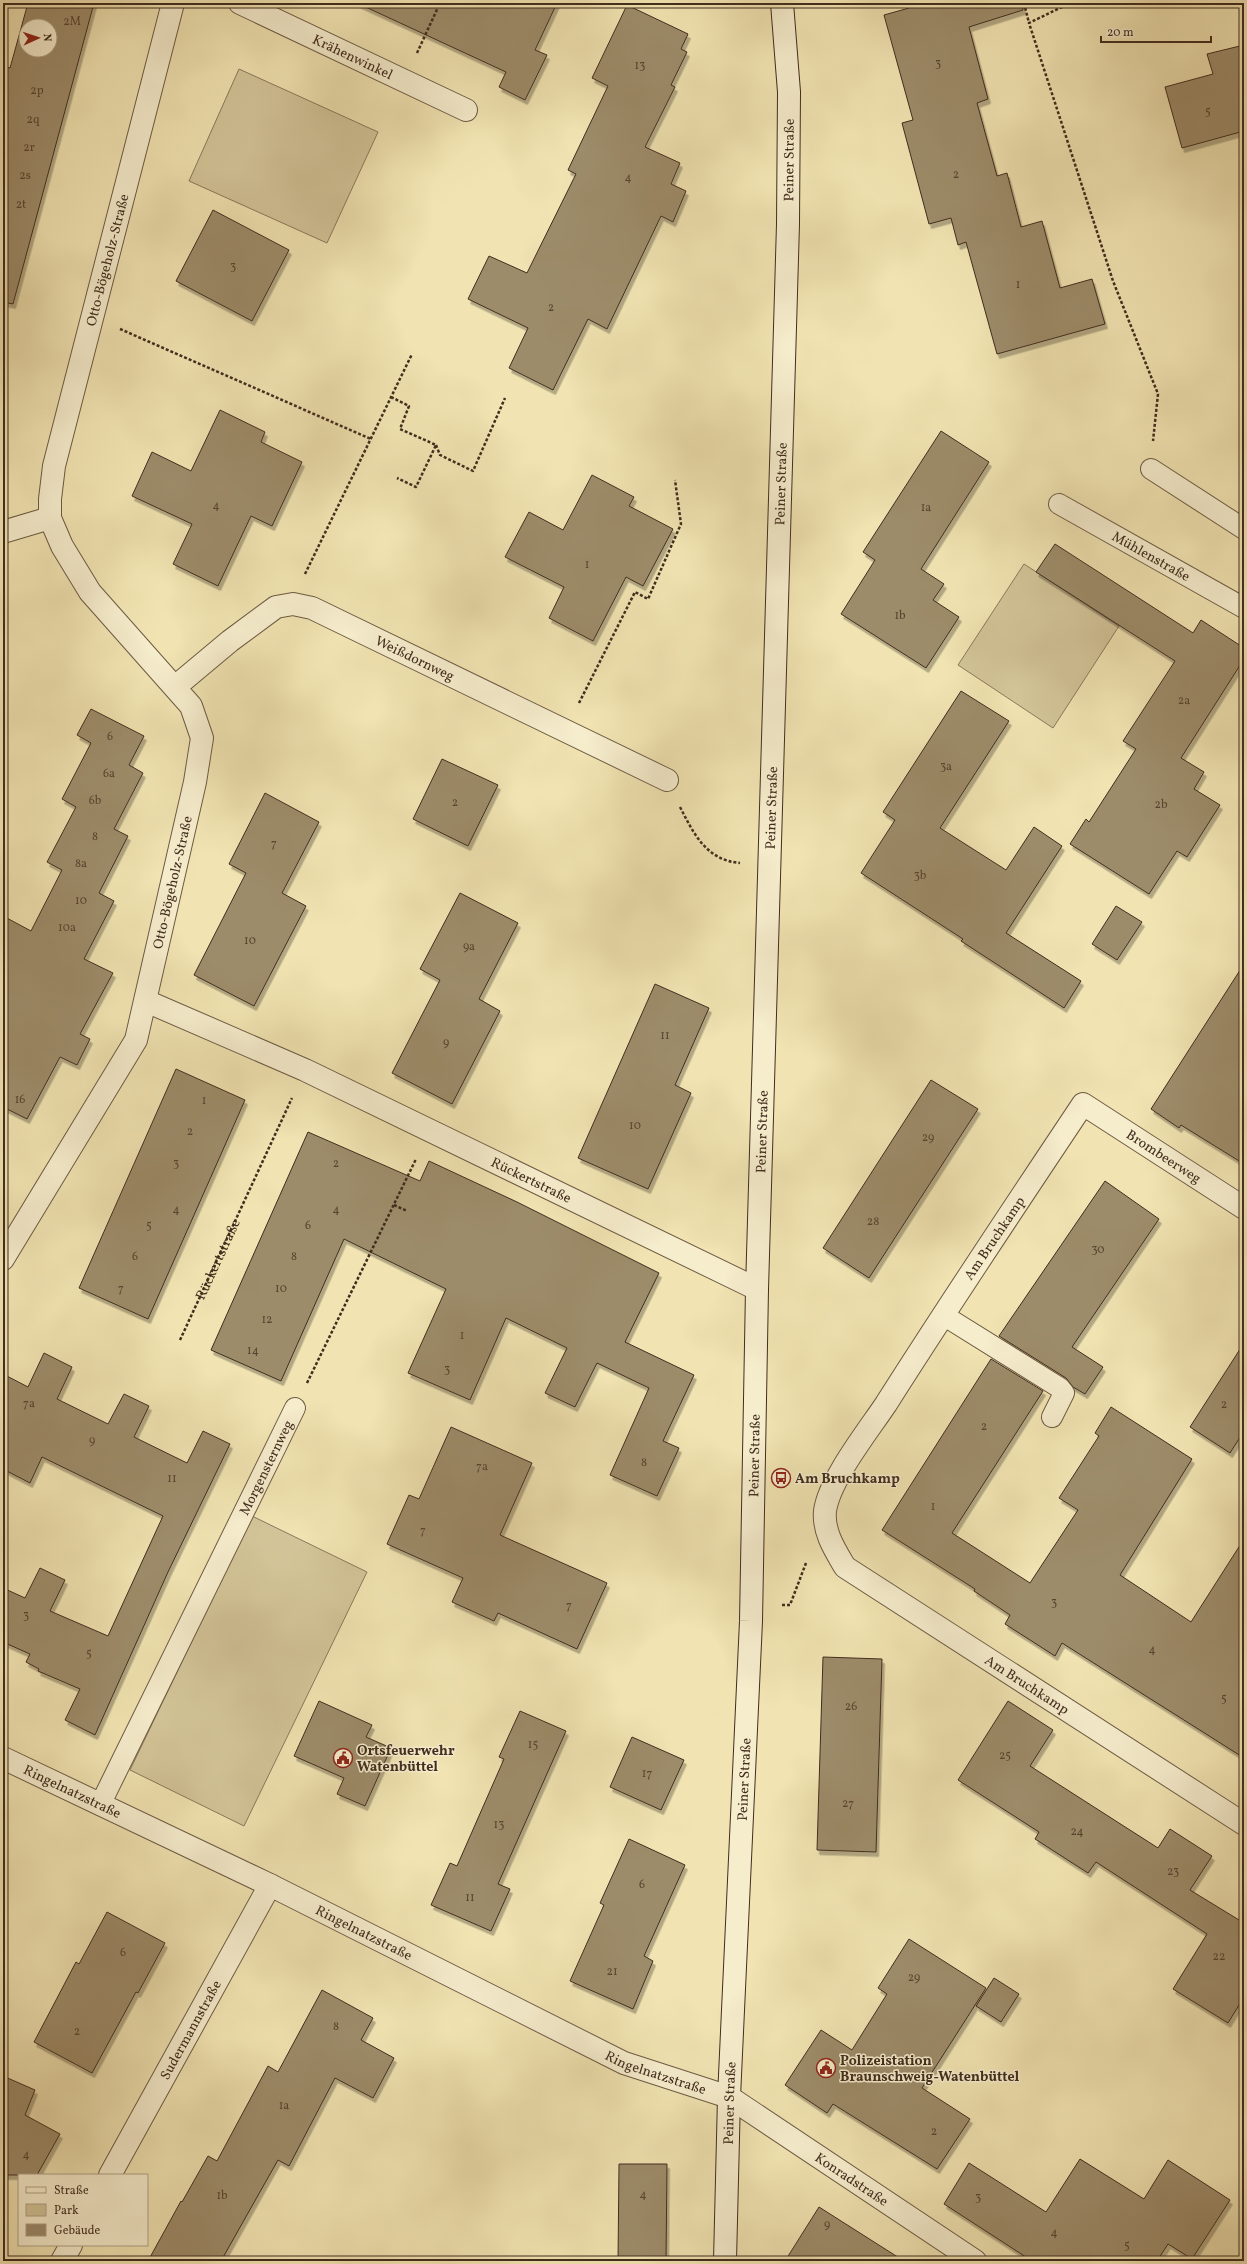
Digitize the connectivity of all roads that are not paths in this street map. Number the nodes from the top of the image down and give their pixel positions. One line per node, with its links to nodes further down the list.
1 (173, 3): 7 (street, Otto-Bögeholz-Straße)
2 (240, 3): 4 (street, Krähenwinkel)
3 (782, 3): 17 (street, Peiner Straße)
4 (466, 110)
5 (1151, 469): 8 (lane)
6 (1059, 504): 10 (lane, Mühlenstraße)
7 (50, 518): 9 (street); 11 (street, Otto-Bögeholz-Straße)
8 (1244, 529)
9 (3, 532)
10 (1244, 608)
11 (175, 687): 12 (street, Weißdornweg); 13 (street, Otto-Bögeholz-Straße)
12 (666, 780)
13 (146, 1001): 16 (street, Otto-Bögeholz-Straße); 17 (street, Rückertstraße)
14 (1083, 1104): 15 (street, Brombeerweg); 18 (street, Am Bruchkamp)
15 (1244, 1208)
16 (3, 1259)
17 (757, 1289): 25 (street, Peiner Straße)
18 (943, 1315): 20 (lane); 23 (street, Am Bruchkamp)
19 (295, 1408): 22 (lane, Morgensternweg)
20 (1052, 1417)
21 (3, 1758): 22 (street, Ringelnatzstraße)
22 (100, 1805): 24 (street, Ringelnatzstraße)
23 (1244, 1824)
24 (270, 1885): 25 (street, Ringelnatzstraße); 26 (street, Sudermannstraße)
25 (730, 2097): 29 (street, Peiner Straße); 30 (street, Konradstraße)
26 (111, 2174)
27 (70, 2246): 28 (street)
28 (62, 2261)
29 (725, 2261)
30 (975, 2261)

